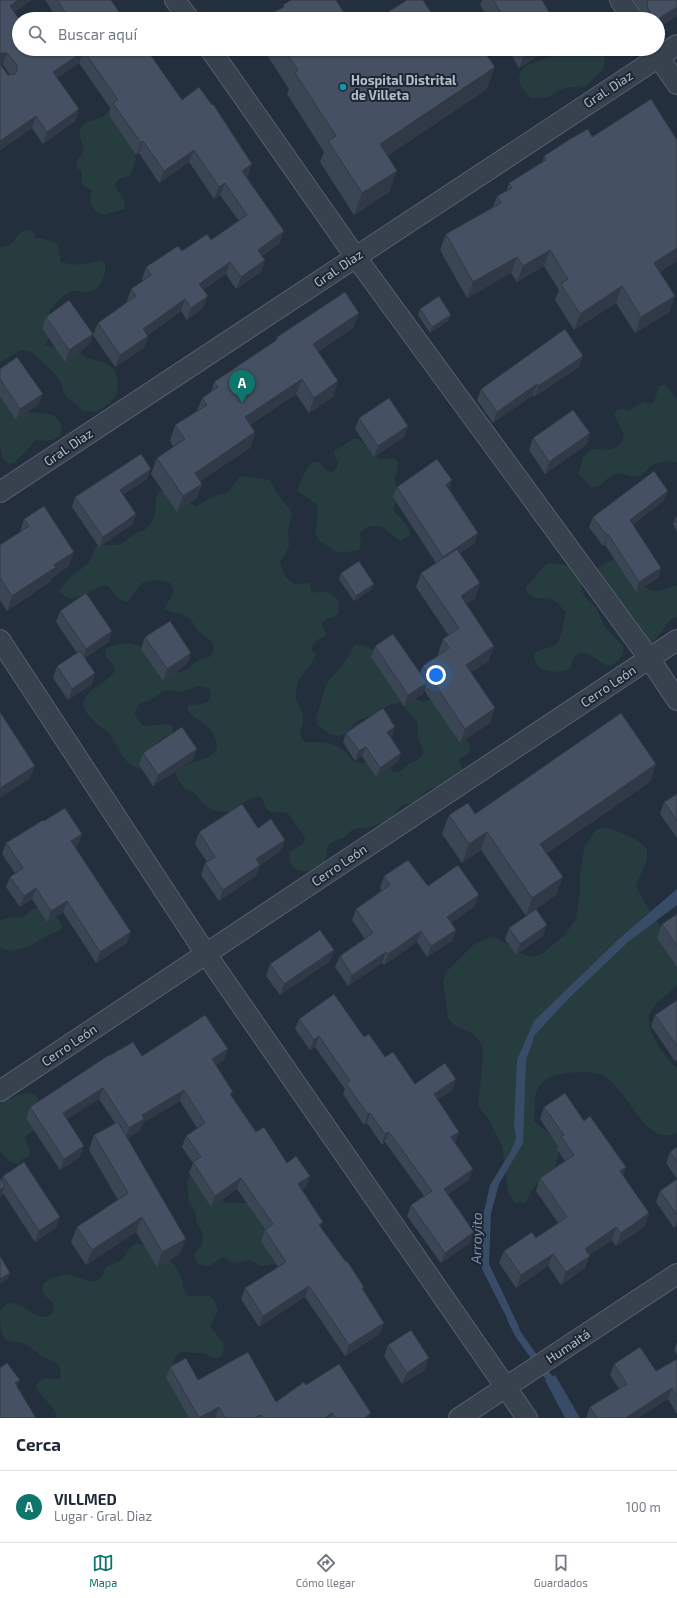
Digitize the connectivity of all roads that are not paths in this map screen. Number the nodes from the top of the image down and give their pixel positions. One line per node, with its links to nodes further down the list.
1 (175, 0): 3 (street)
2 (620, 0): 4 (street)
3 (184, 12)
4 (628, 12)
5 (677, 45): 6 (street, Gral. Diaz)
6 (665, 50)
7 (215, 56): 11 (street)
8 (652, 56): 11 (street, Gral. Diaz)
9 (658, 56): 10 (street)
10 (677, 84)
11 (355, 256): 12 (street, Gral. Diaz); 15 (street)
12 (0, 492)
13 (0, 640): 17 (street)
14 (677, 640): 15 (street, Cerro León)
15 (649, 658): 16 (street); 17 (street, Cerro León)
16 (677, 700)
17 (206, 954): 18 (street, Cerro León); 20 (street)
18 (0, 1091)
19 (677, 1274): 20 (street, Humaitá)
20 (506, 1387): 21 (street, Humaitá); 22 (street)
21 (459, 1418)
22 (527, 1418)

